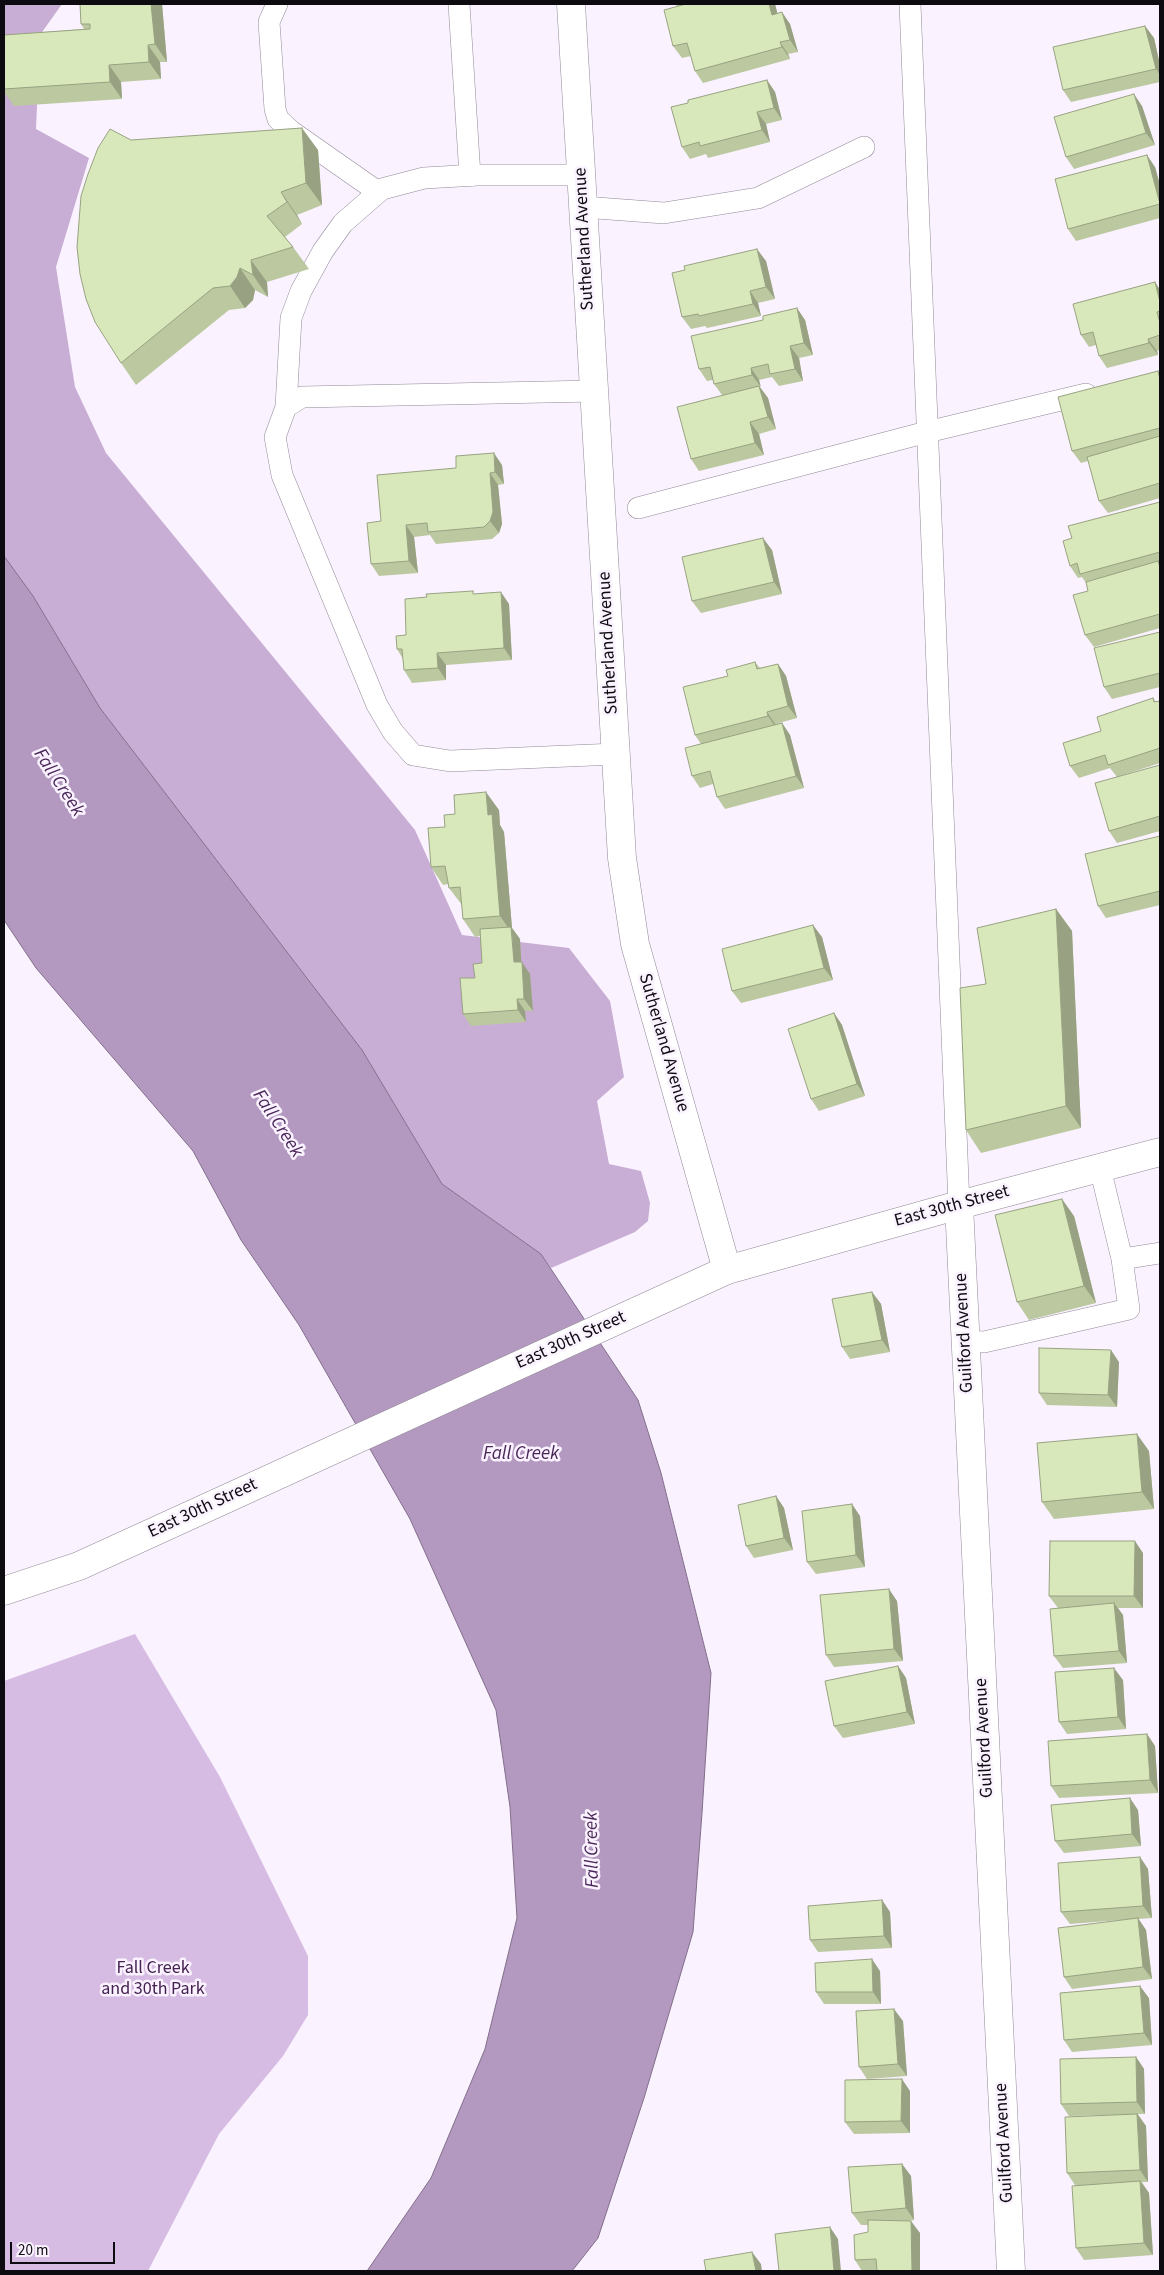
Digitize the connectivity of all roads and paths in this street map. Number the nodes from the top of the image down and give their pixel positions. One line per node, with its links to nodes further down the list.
1 (277, 4): 8 (lane)
2 (459, 4): 7 (lane)
3 (571, 4): 6 (street, Sutherland Avenue)
4 (910, 4): 13 (lane)
5 (864, 147): 9 (lane)
6 (581, 175): 7 (lane); 9 (street, Sutherland Avenue)
7 (470, 176): 8 (lane)
8 (378, 192): 12 (lane)
9 (583, 207): 11 (street, Sutherland Avenue)
10 (1102, 390): 13 (lane)
11 (594, 391): 12 (lane); 15 (street, Sutherland Avenue)
12 (286, 408): 15 (lane)
13 (927, 432): 14 (lane); 18 (lane)
14 (638, 508)
15 (616, 754): 21 (street, Sutherland Avenue)
16 (1160, 1152): 17 (street, East 30th Street)
17 (1100, 1168): 18 (street, East 30th Street); 20 (lane)
18 (959, 1205): 21 (street, East 30th Street); 22 (street, Guilford Avenue)
19 (1160, 1253): 20 (lane)
20 (1122, 1259): 22 (lane)
21 (727, 1270): 23 (street, East 30th Street)
22 (965, 1341): 24 (street, Guilford Avenue)
23 (4, 1592)
24 (1011, 2271)

